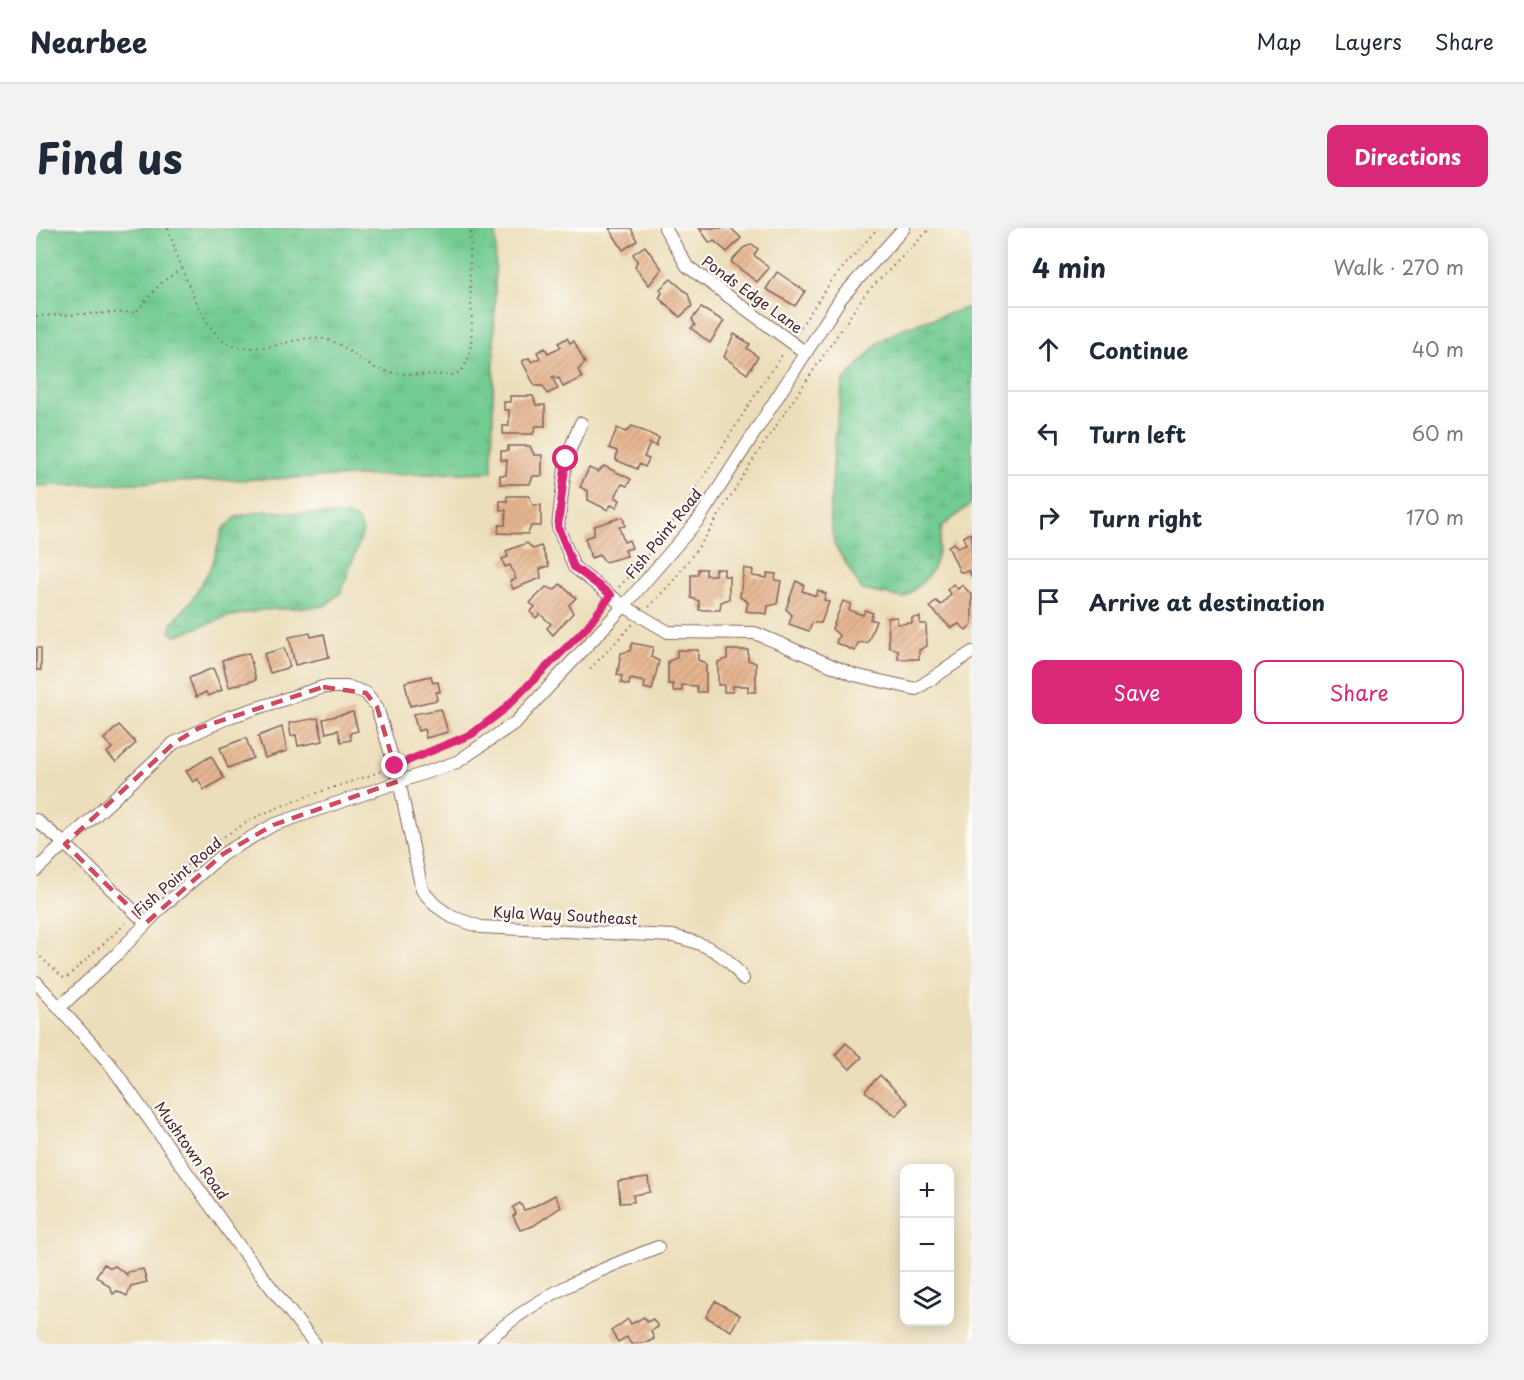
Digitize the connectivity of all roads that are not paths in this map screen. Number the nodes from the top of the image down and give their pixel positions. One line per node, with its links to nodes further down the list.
1 (665, 228): 3 (street, Ponds Edge Lane)
2 (904, 228): 3 (street, Fish Point Road)
3 (806, 353): 5 (street, Fish Point Road)
4 (581, 423): 5 (street)
5 (624, 606): 6 (street); 7 (street, Fish Point Road)
6 (972, 652)
7 (399, 781): 9 (street, Kyla Way Southeast); 11 (street, Fish Point Road); 12 (street, Kyla Way Southeast)
8 (36, 820): 9 (street)
9 (65, 844): 10 (street, Kyla Way Southeast); 11 (street)
10 (36, 870)
11 (146, 923): 14 (street, Fish Point Road)
12 (744, 979)
13 (36, 982): 14 (street, Mushtown Road)
14 (60, 1007): 16 (street, Mushtown Road)
15 (658, 1247): 17 (street)
16 (315, 1344)
17 (484, 1344)

